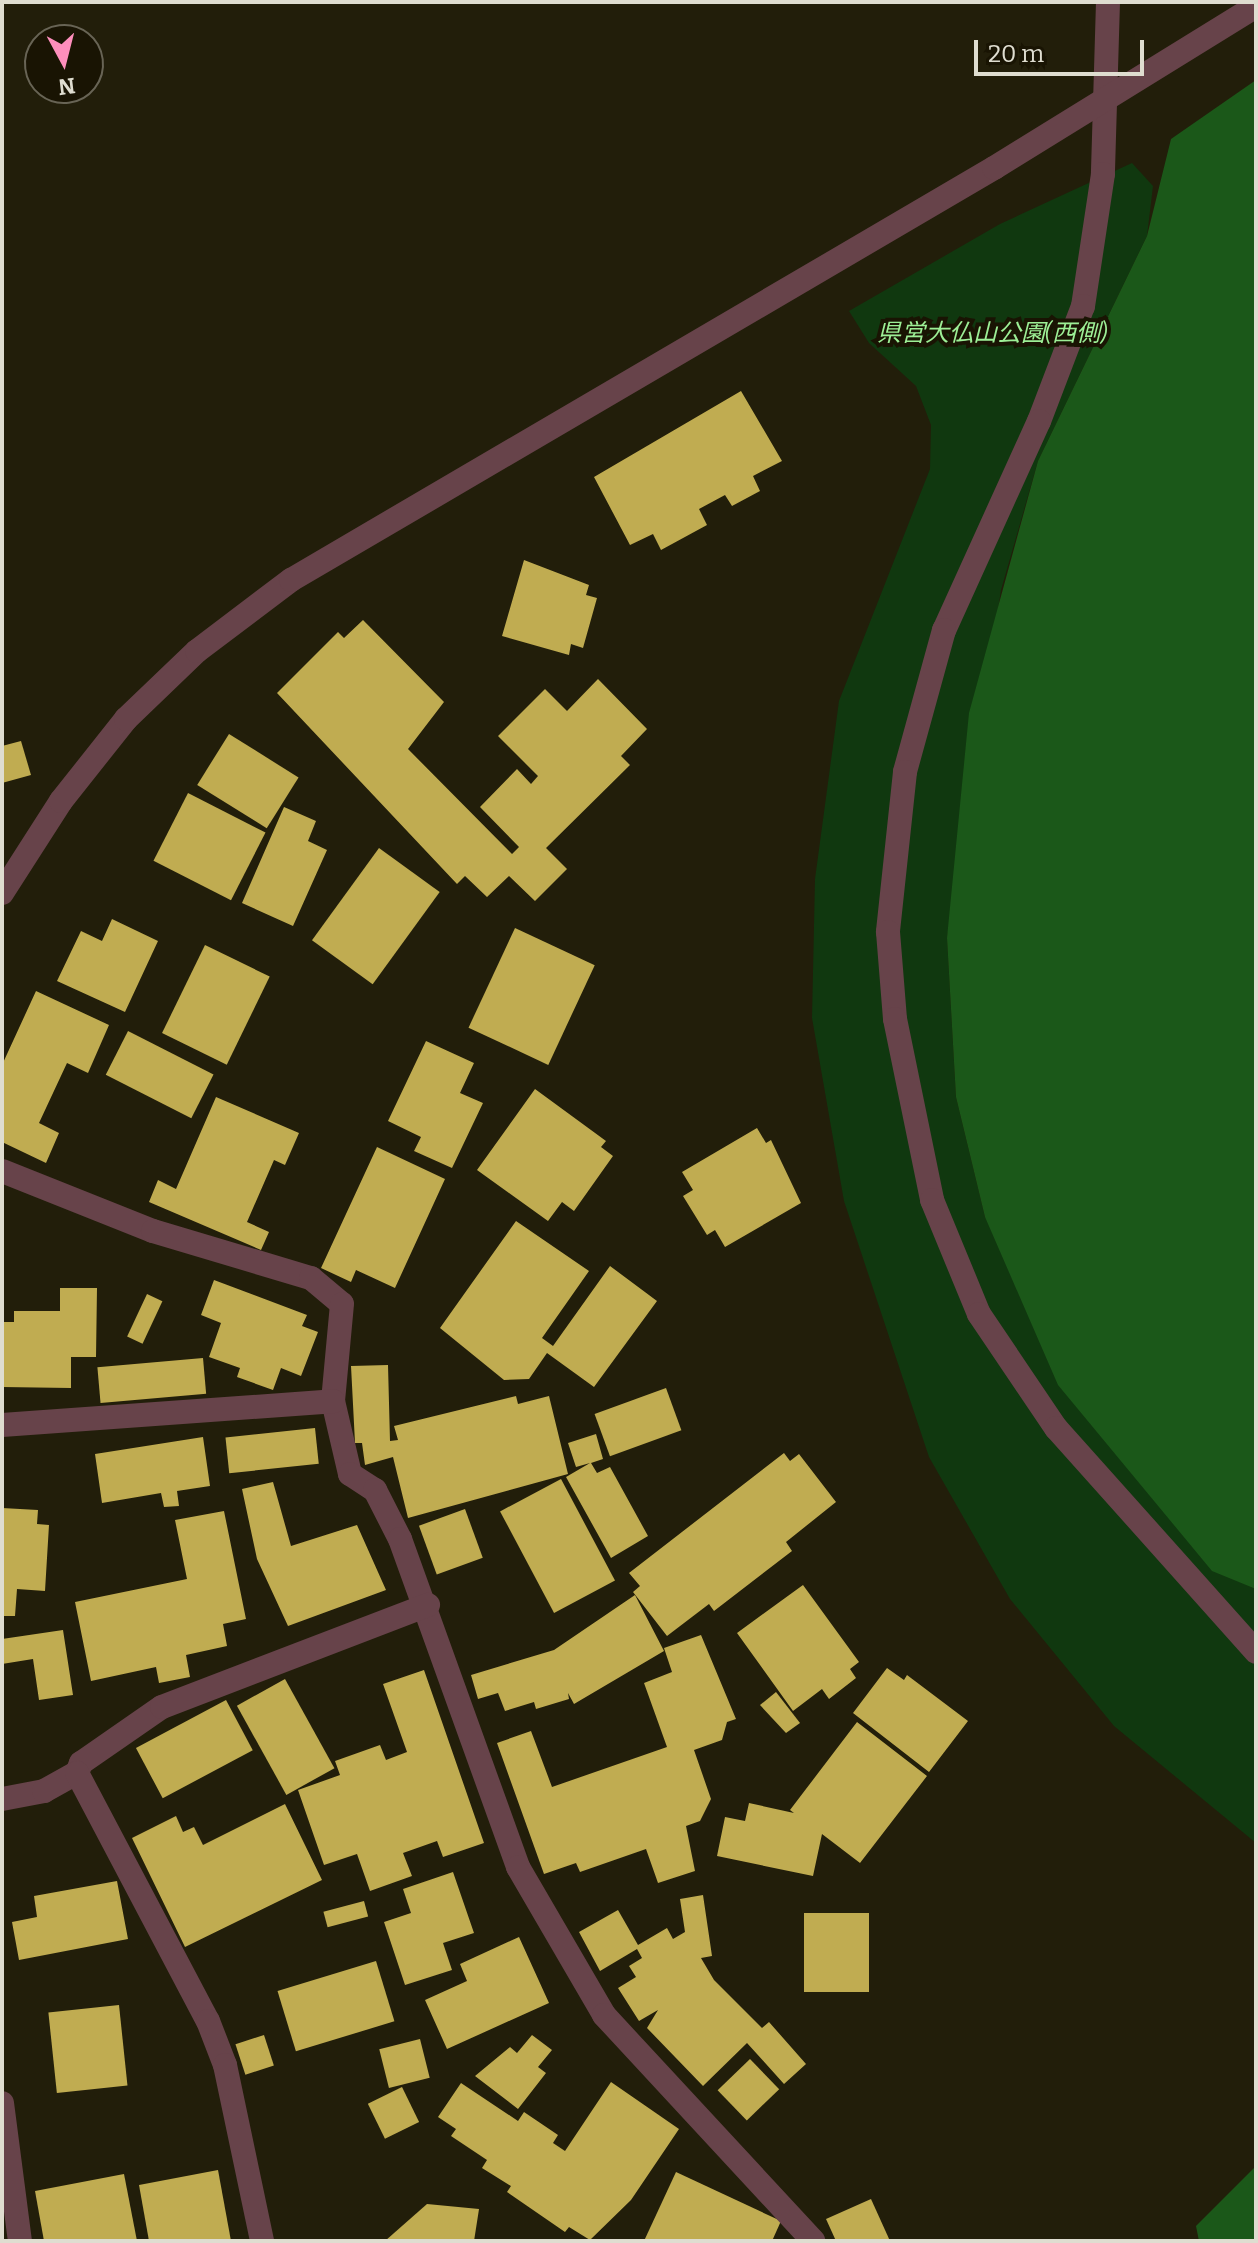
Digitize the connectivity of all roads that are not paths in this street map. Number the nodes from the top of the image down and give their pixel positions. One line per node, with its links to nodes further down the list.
1 (1108, 2): 3 (street)
2 (1256, 6): 3 (street)
3 (1108, 100): 4 (street); 9 (street)
4 (2, 893)
5 (2, 1171): 6 (street)
6 (333, 1401): 7 (street); 8 (street)
7 (2, 1425)
8 (428, 1605): 10 (street); 16 (street)
9 (1256, 1652)
10 (77, 1773): 11 (street); 15 (street)
11 (2, 1799)
12 (2, 2103): 13 (street)
13 (7, 2182): 14 (street)
14 (20, 2241)
15 (262, 2241)
16 (813, 2241)

